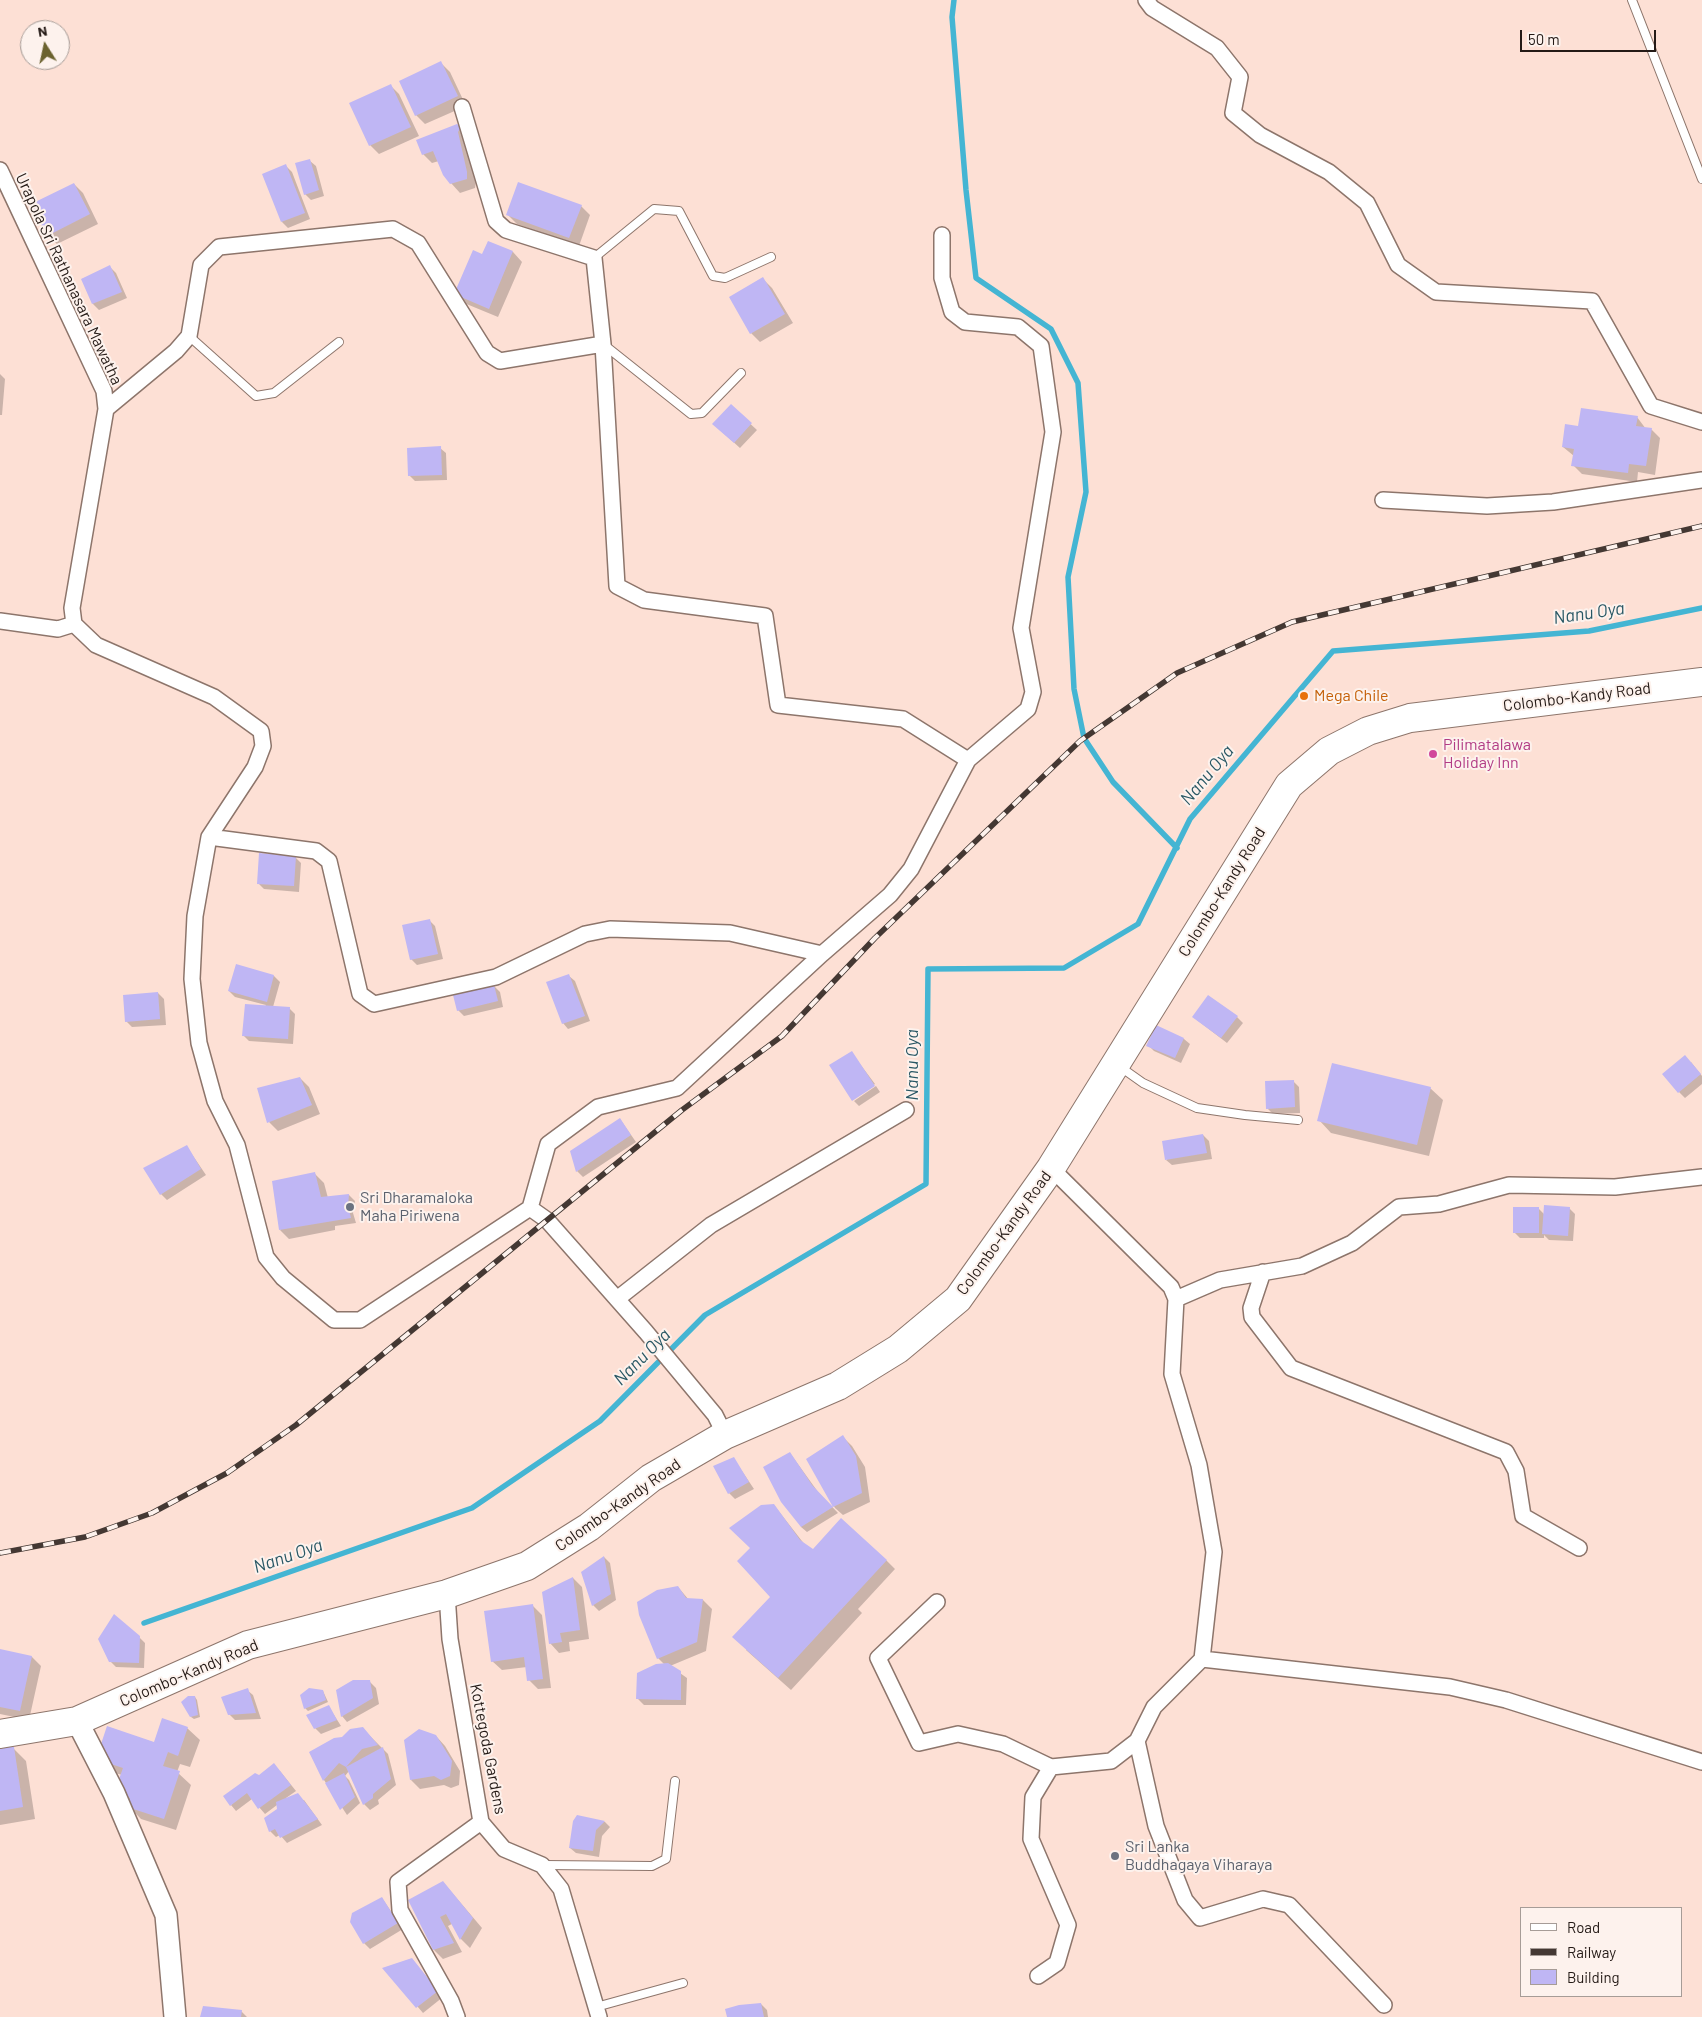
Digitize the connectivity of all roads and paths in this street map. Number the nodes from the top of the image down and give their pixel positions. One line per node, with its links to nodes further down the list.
1 (1146, 0): 14 (street)
2 (1632, 0): 5 (lane)
3 (462, 107): 8 (street)
4 (0, 170): 13 (street, Urapola Sri Rathanasara Mawatha)
5 (1702, 179)
6 (942, 235): 20 (street)
7 (772, 257): 8 (lane)
8 (594, 258): 11 (street)
9 (189, 336): 10 (lane); 11 (street); 13 (street)
10 (339, 342)
11 (603, 344): 12 (lane); 20 (street)
12 (740, 374)
13 (106, 410): 18 (street, Urapola Sri Rathanasara Mawatha)
14 (1702, 422)
15 (1702, 480): 16 (street)
16 (1383, 500)
17 (0, 621): 18 (street)
18 (74, 624): 21 (street)
19 (1702, 682): 23 (highway, Colombo-Kandy Road)
20 (968, 760): 22 (street)
21 (210, 837): 22 (street); 28 (street)
22 (822, 954): 28 (street)
23 (1116, 1064): 25 (lane); 26 (highway, Colombo-Kandy Road)
24 (906, 1110): 30 (street)
25 (1298, 1120)
26 (1051, 1168): 31 (street); 32 (highway, Colombo-Kandy Road)
27 (1702, 1177): 29 (street)
28 (530, 1208): 30 (street)
29 (1263, 1272): 31 (street); 33 (street)
30 (617, 1299): 32 (street)
31 (1176, 1299): 36 (street)
32 (725, 1435): 34 (highway, Colombo-Kandy Road)
33 (1579, 1548)
34 (447, 1594): 37 (highway, Colombo-Kandy Road); 43 (street, Kottegoda Gardens)
35 (937, 1602): 41 (street)
36 (1202, 1659): 39 (street); 40 (street)
37 (76, 1721): 38 (highway, Colombo-Kandy Road); 49 (street)
38 (0, 1734)
39 (1137, 1741): 41 (street); 47 (street)
40 (1702, 1762)
41 (1051, 1767): 45 (street)
42 (675, 1781): 44 (lane)
43 (482, 1822): 44 (street, Kottegoda Gardens); 50 (street)
44 (542, 1865): 48 (street, Kottegoda Gardens)
45 (1038, 1976)
46 (683, 1983): 48 (lane)
47 (1384, 2005)
48 (597, 2012)
49 (175, 2017)
50 (457, 2017)

